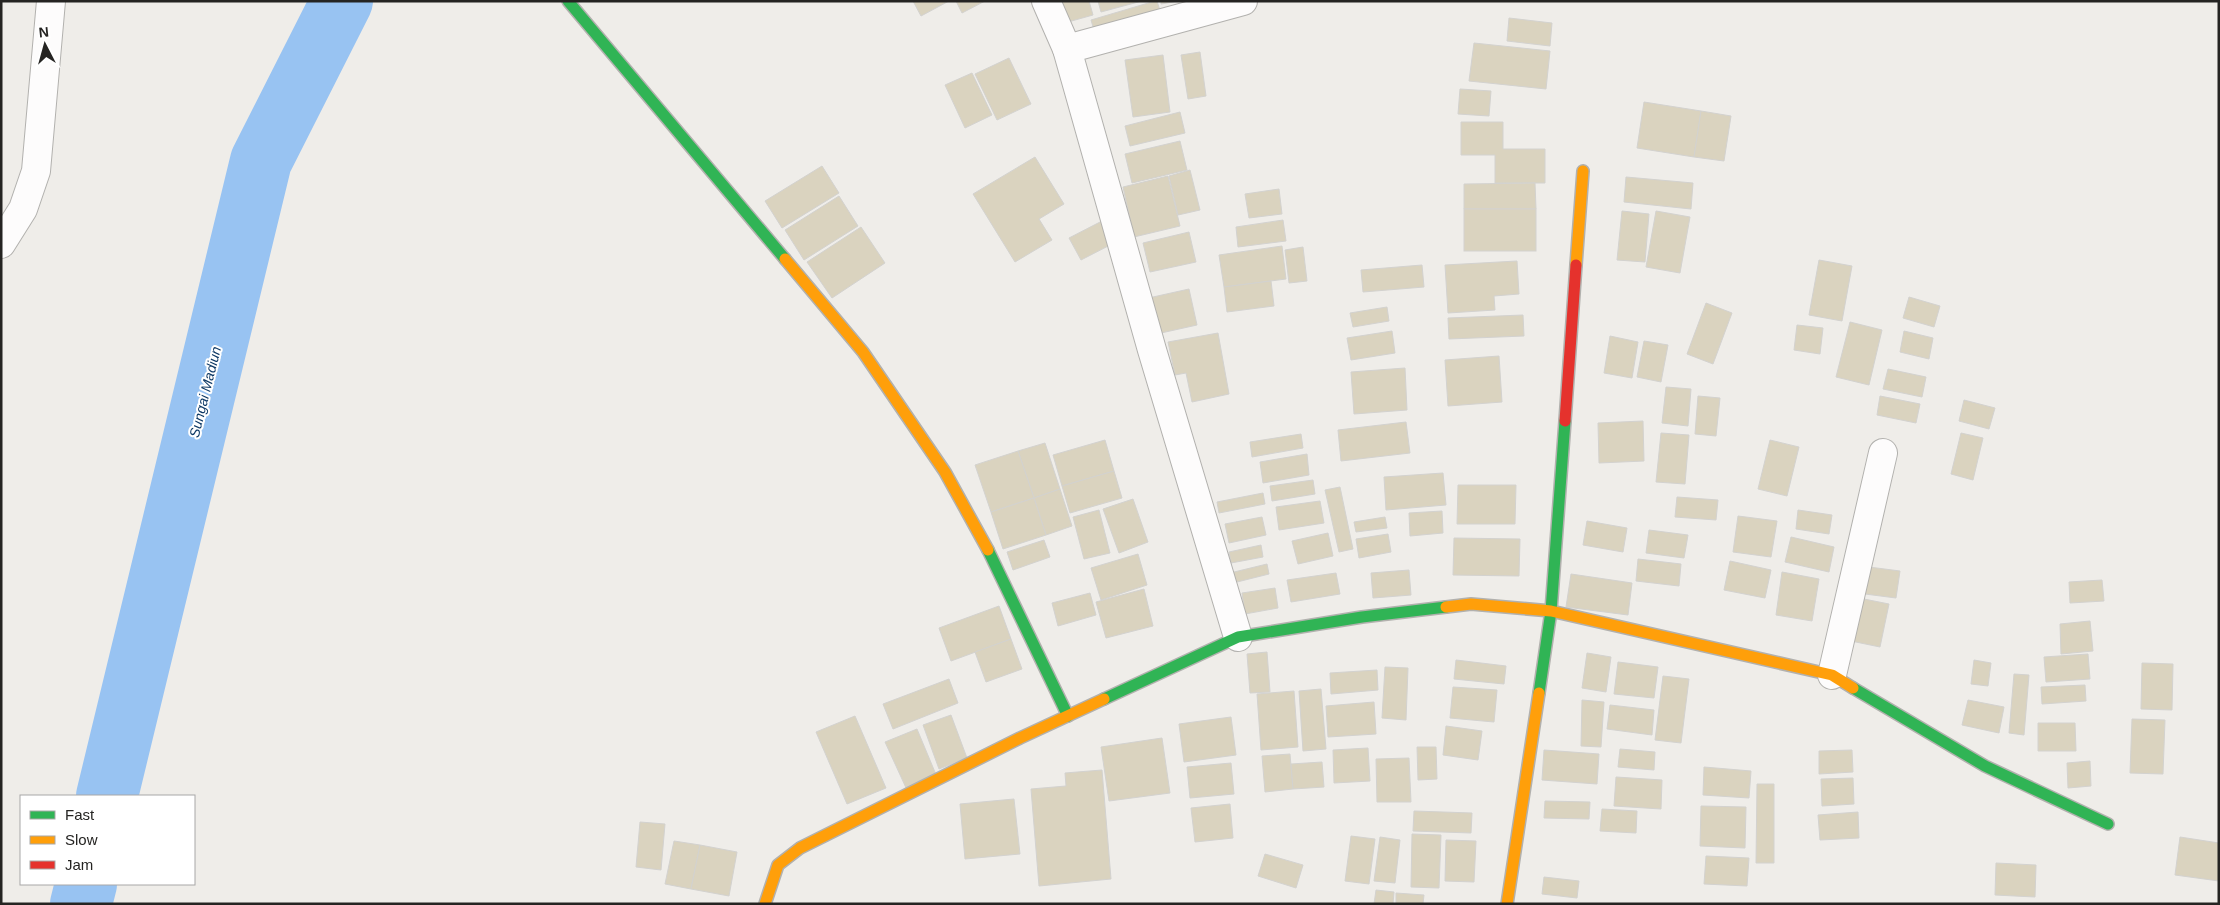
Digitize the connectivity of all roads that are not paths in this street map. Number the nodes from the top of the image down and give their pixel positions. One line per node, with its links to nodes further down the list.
1 (51, 1): 7 (street)
2 (568, 1): 12 (street)
3 (1046, 1): 5 (street)
4 (1243, 1): 5 (street)
5 (1067, 49): 10 (street)
6 (1583, 171): 9 (street)
7 (1, 244)
8 (1883, 453): 11 (street)
9 (1551, 611): 10 (street); 11 (street); 15 (street)
10 (1238, 637): 12 (street)
11 (1832, 675): 13 (street)
12 (1068, 716): 14 (street)
13 (2108, 824)
14 (765, 904)
15 (1507, 904)

